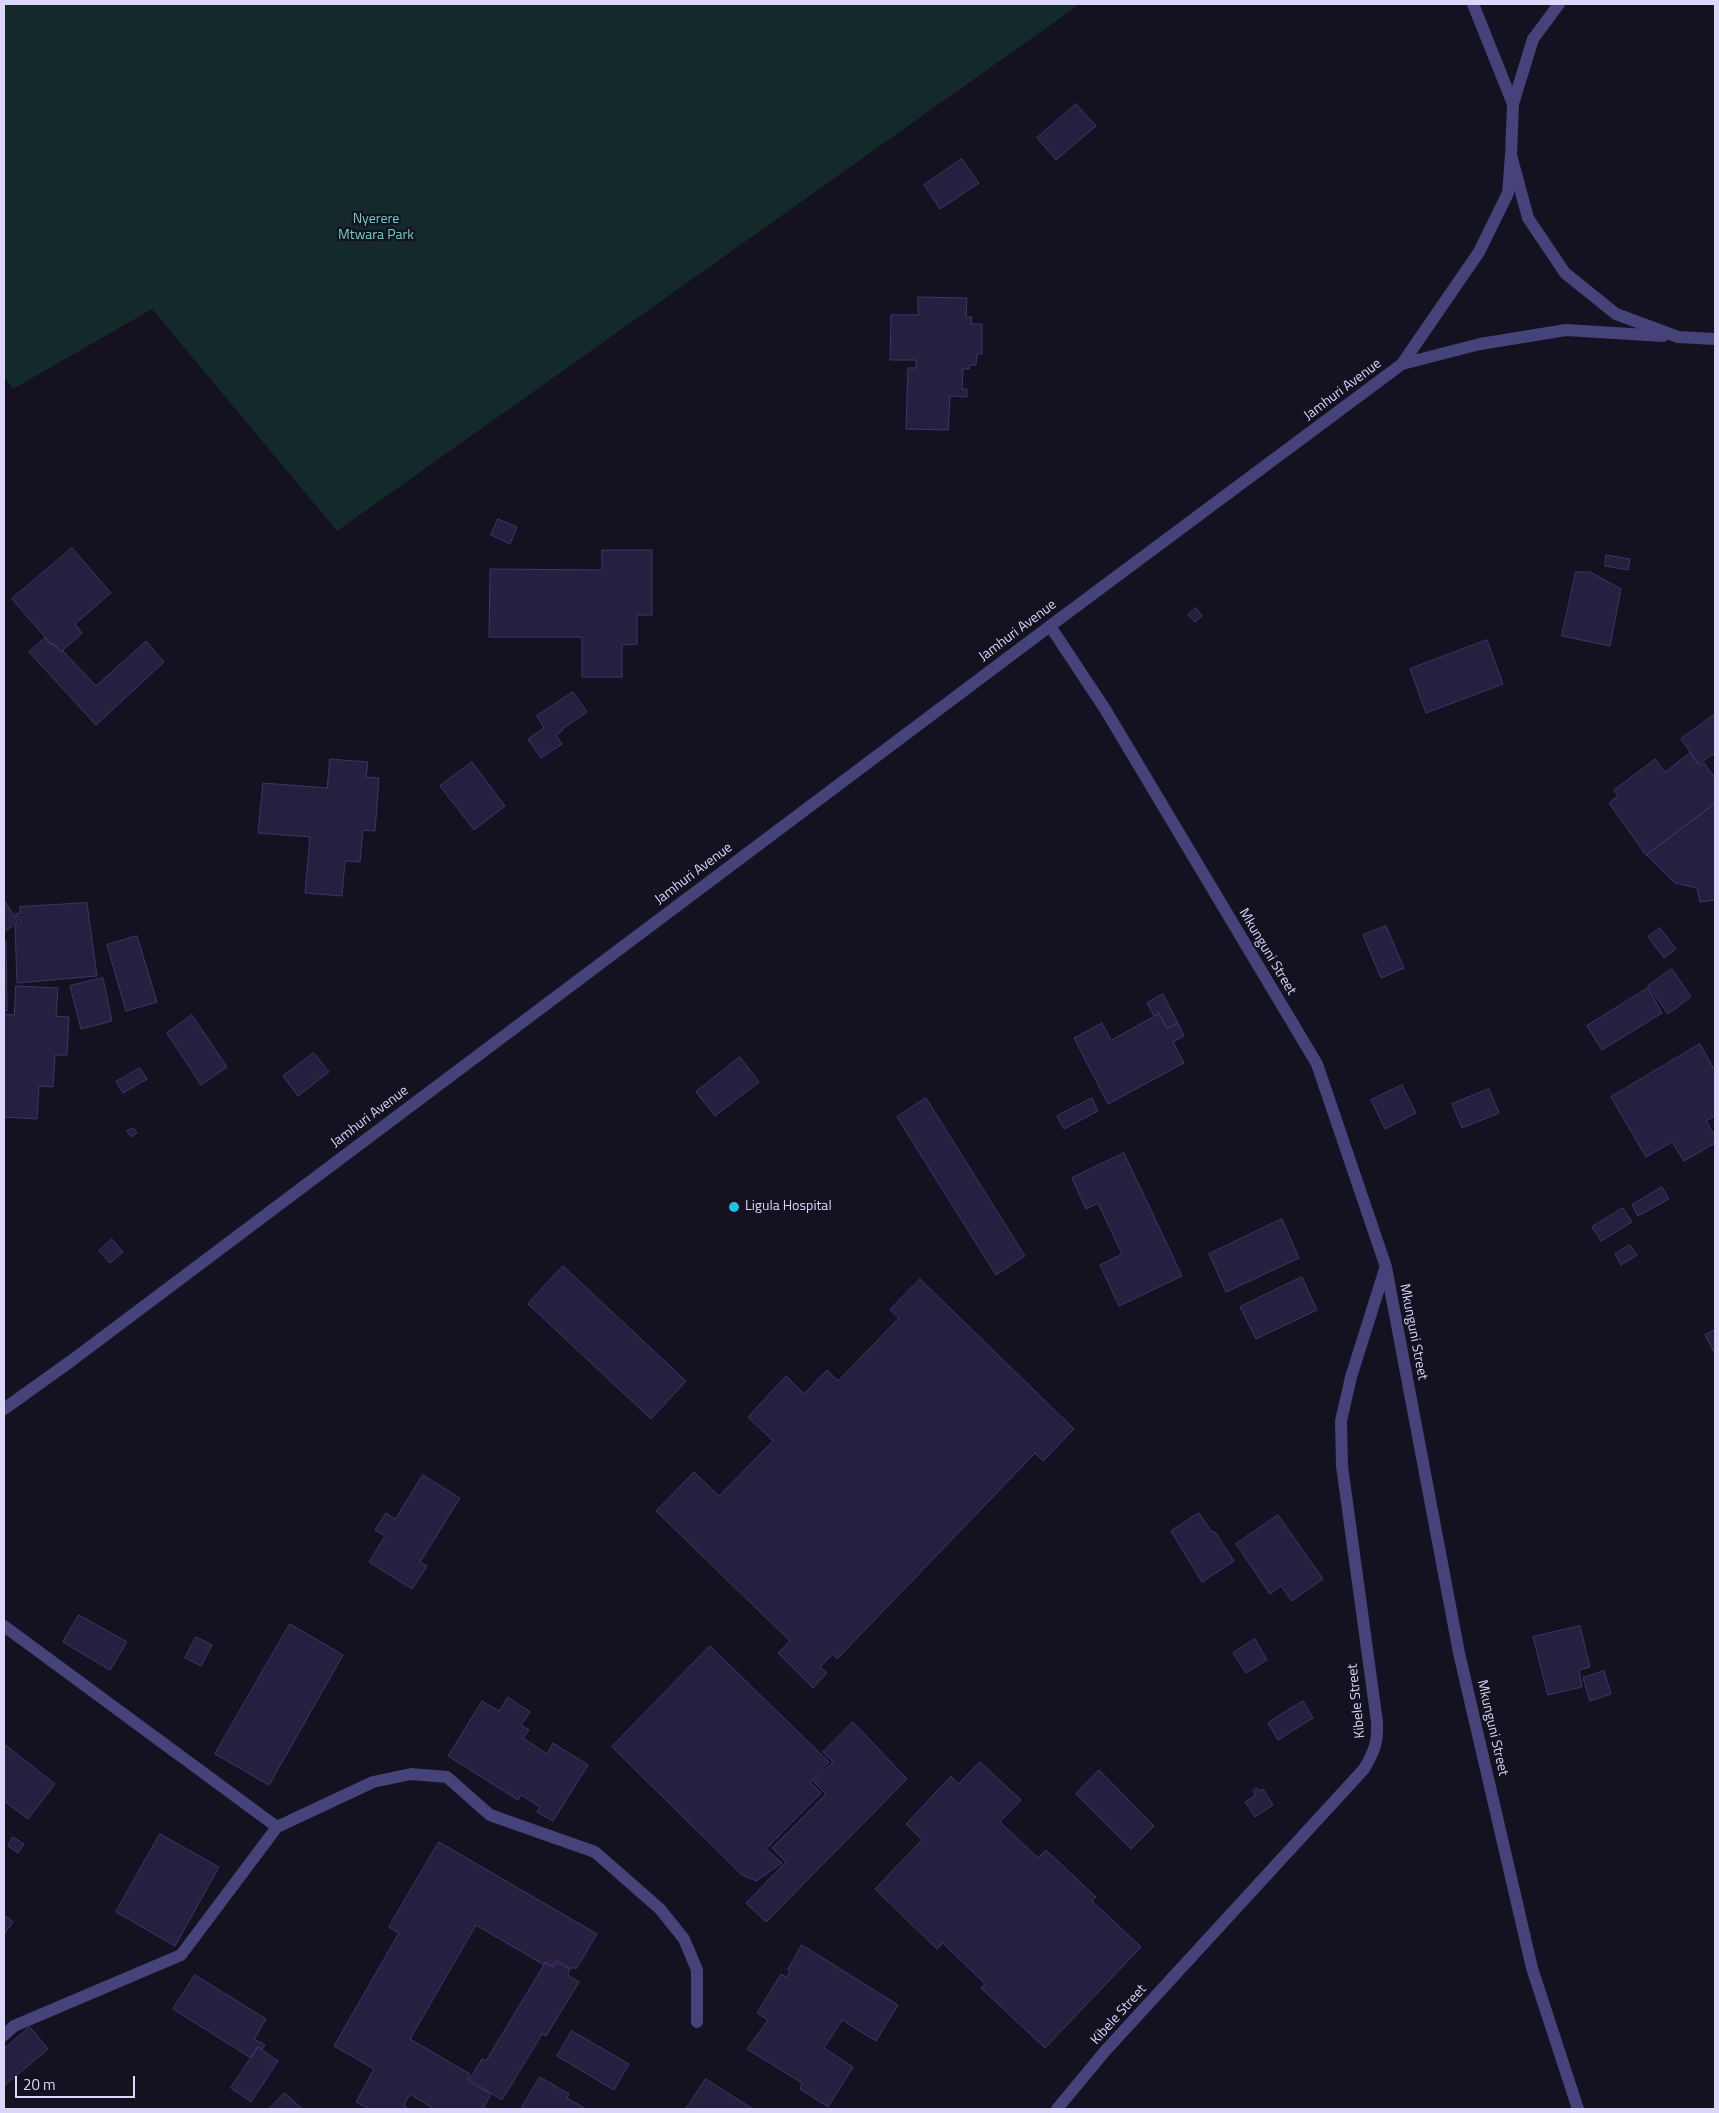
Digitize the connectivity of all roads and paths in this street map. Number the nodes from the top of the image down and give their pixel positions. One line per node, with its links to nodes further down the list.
1 (1473, 4): 3 (street)
2 (1559, 4): 3 (street)
3 (1513, 104): 4 (street)
4 (1511, 155): 5 (street); 7 (street)
5 (1678, 337): 6 (street); 7 (street)
6 (1715, 339)
7 (1402, 364): 8 (street, Jamhuri Avenue)
8 (1050, 626): 9 (street, Mkunguni Street); 10 (street, Jamhuri Avenue)
9 (1386, 1267): 15 (street, Kibele Street); 16 (street, Mkunguni Street)
10 (4, 1408)
11 (4, 1626): 12 (street)
12 (277, 1827): 13 (street); 14 (street)
13 (697, 2022)
14 (4, 2035)
15 (1057, 2109)
16 (1578, 2109)

